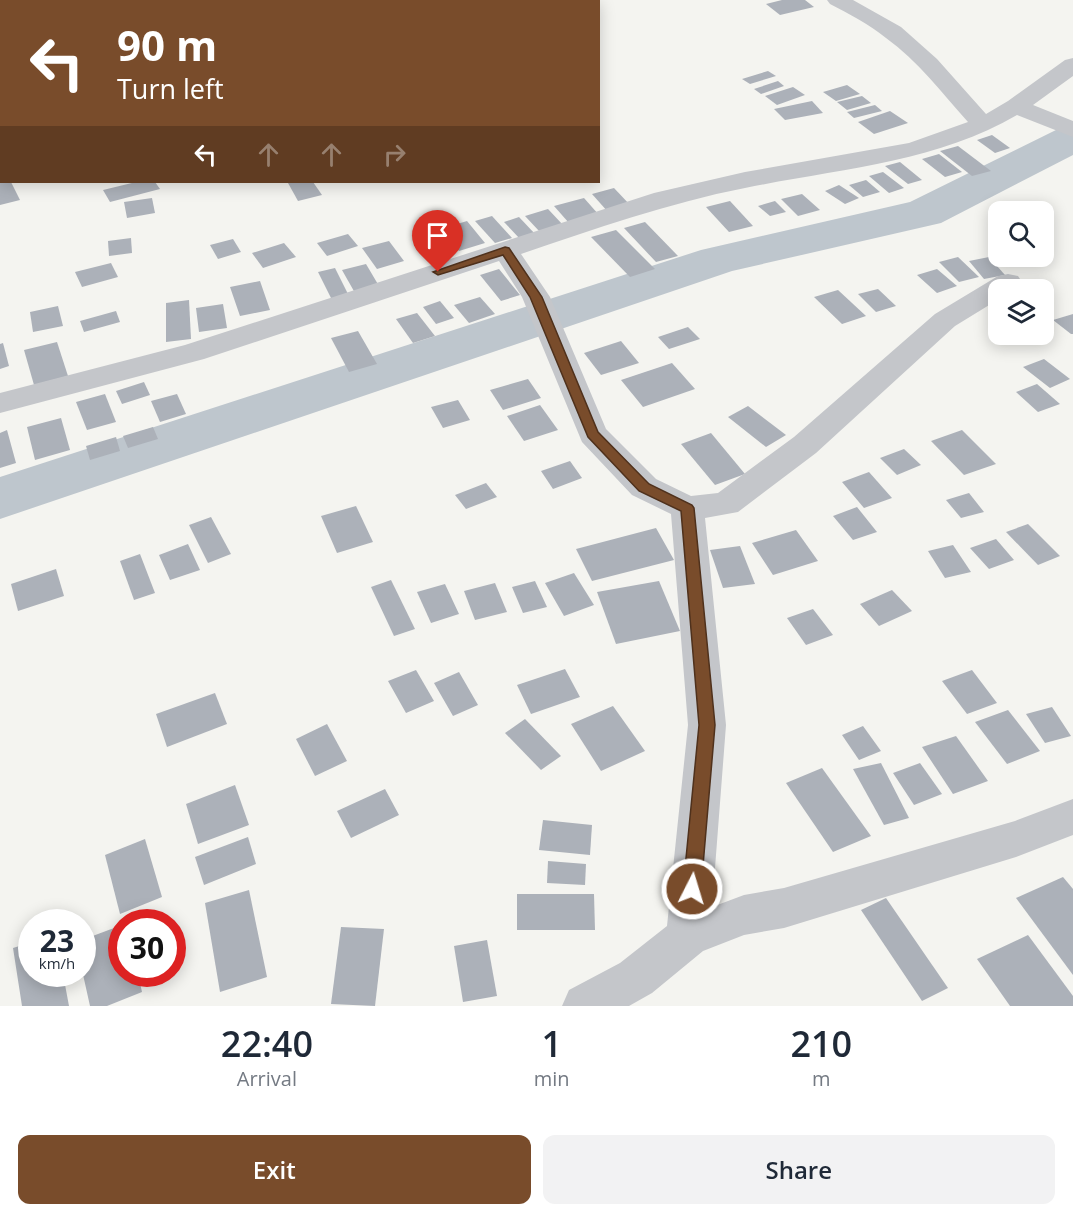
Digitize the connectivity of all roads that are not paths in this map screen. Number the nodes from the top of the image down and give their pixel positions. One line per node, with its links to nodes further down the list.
1 (837, 0): 4 (street)
2 (1073, 65): 3 (street)
3 (1016, 106): 4 (street); 5 (street)
4 (983, 125): 6 (street)
5 (1073, 130)
6 (505, 250): 8 (street); 9 (street)
7 (988, 294): 9 (street)
8 (0, 403)
9 (687, 508): 11 (street)
10 (1073, 817): 11 (street)
11 (688, 936): 12 (street)
12 (585, 1006)

